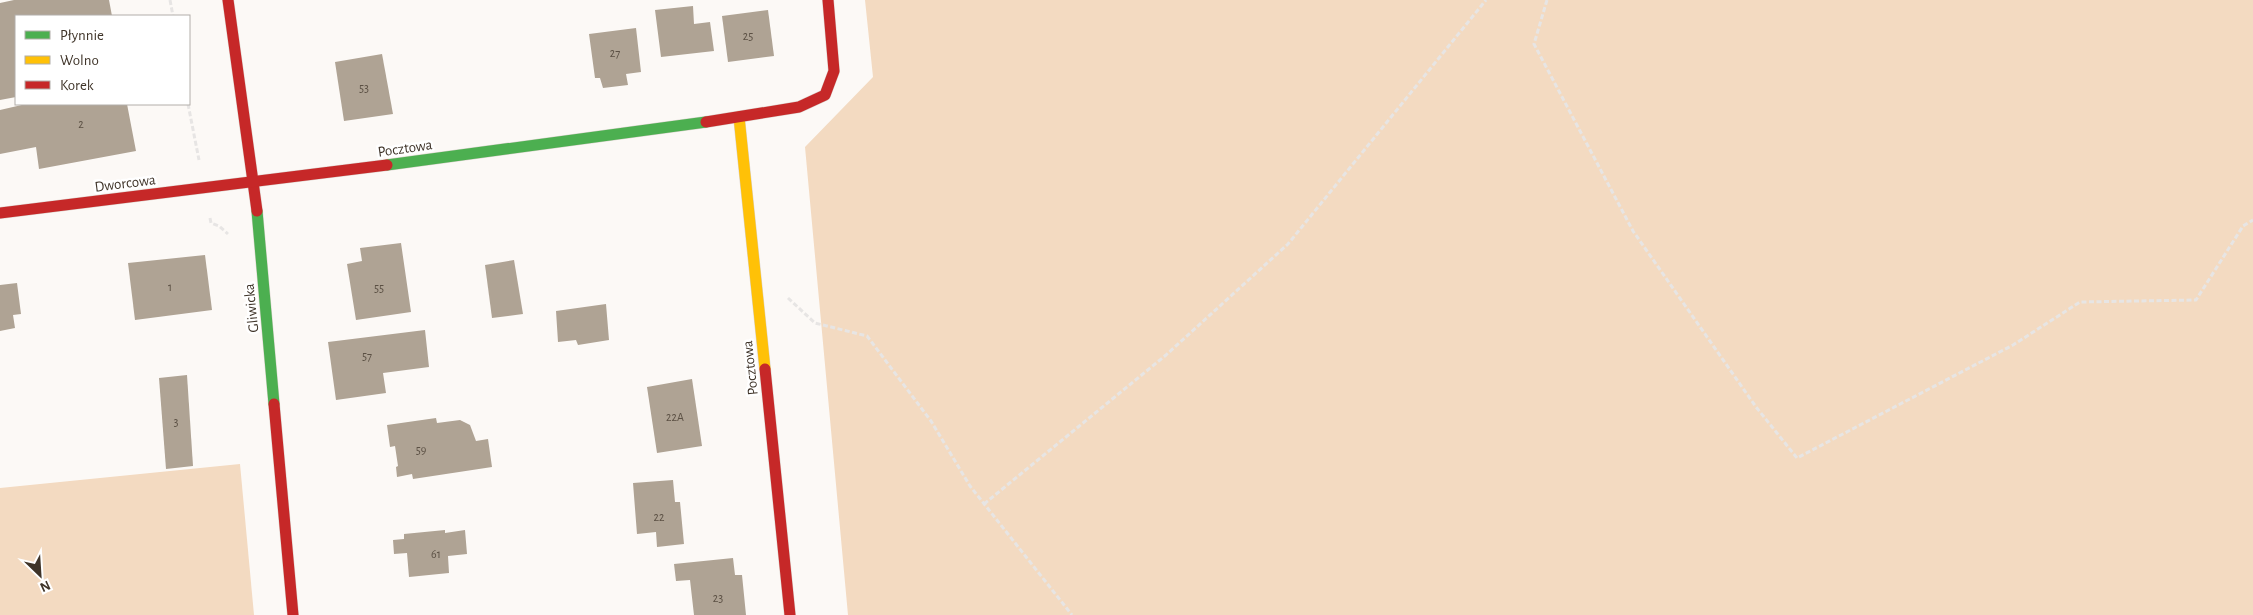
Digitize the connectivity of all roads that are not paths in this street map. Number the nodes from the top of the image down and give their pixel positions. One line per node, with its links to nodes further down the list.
1 (228, 0): 4 (street, Gliwicka)
2 (828, 0): 3 (street, Pocztowa)
3 (738, 117): 4 (street, Pocztowa); 7 (street, Pocztowa)
4 (254, 184): 5 (street, Dworcowa); 6 (street, Gliwicka)
5 (0, 213)
6 (293, 615)
7 (790, 615)

